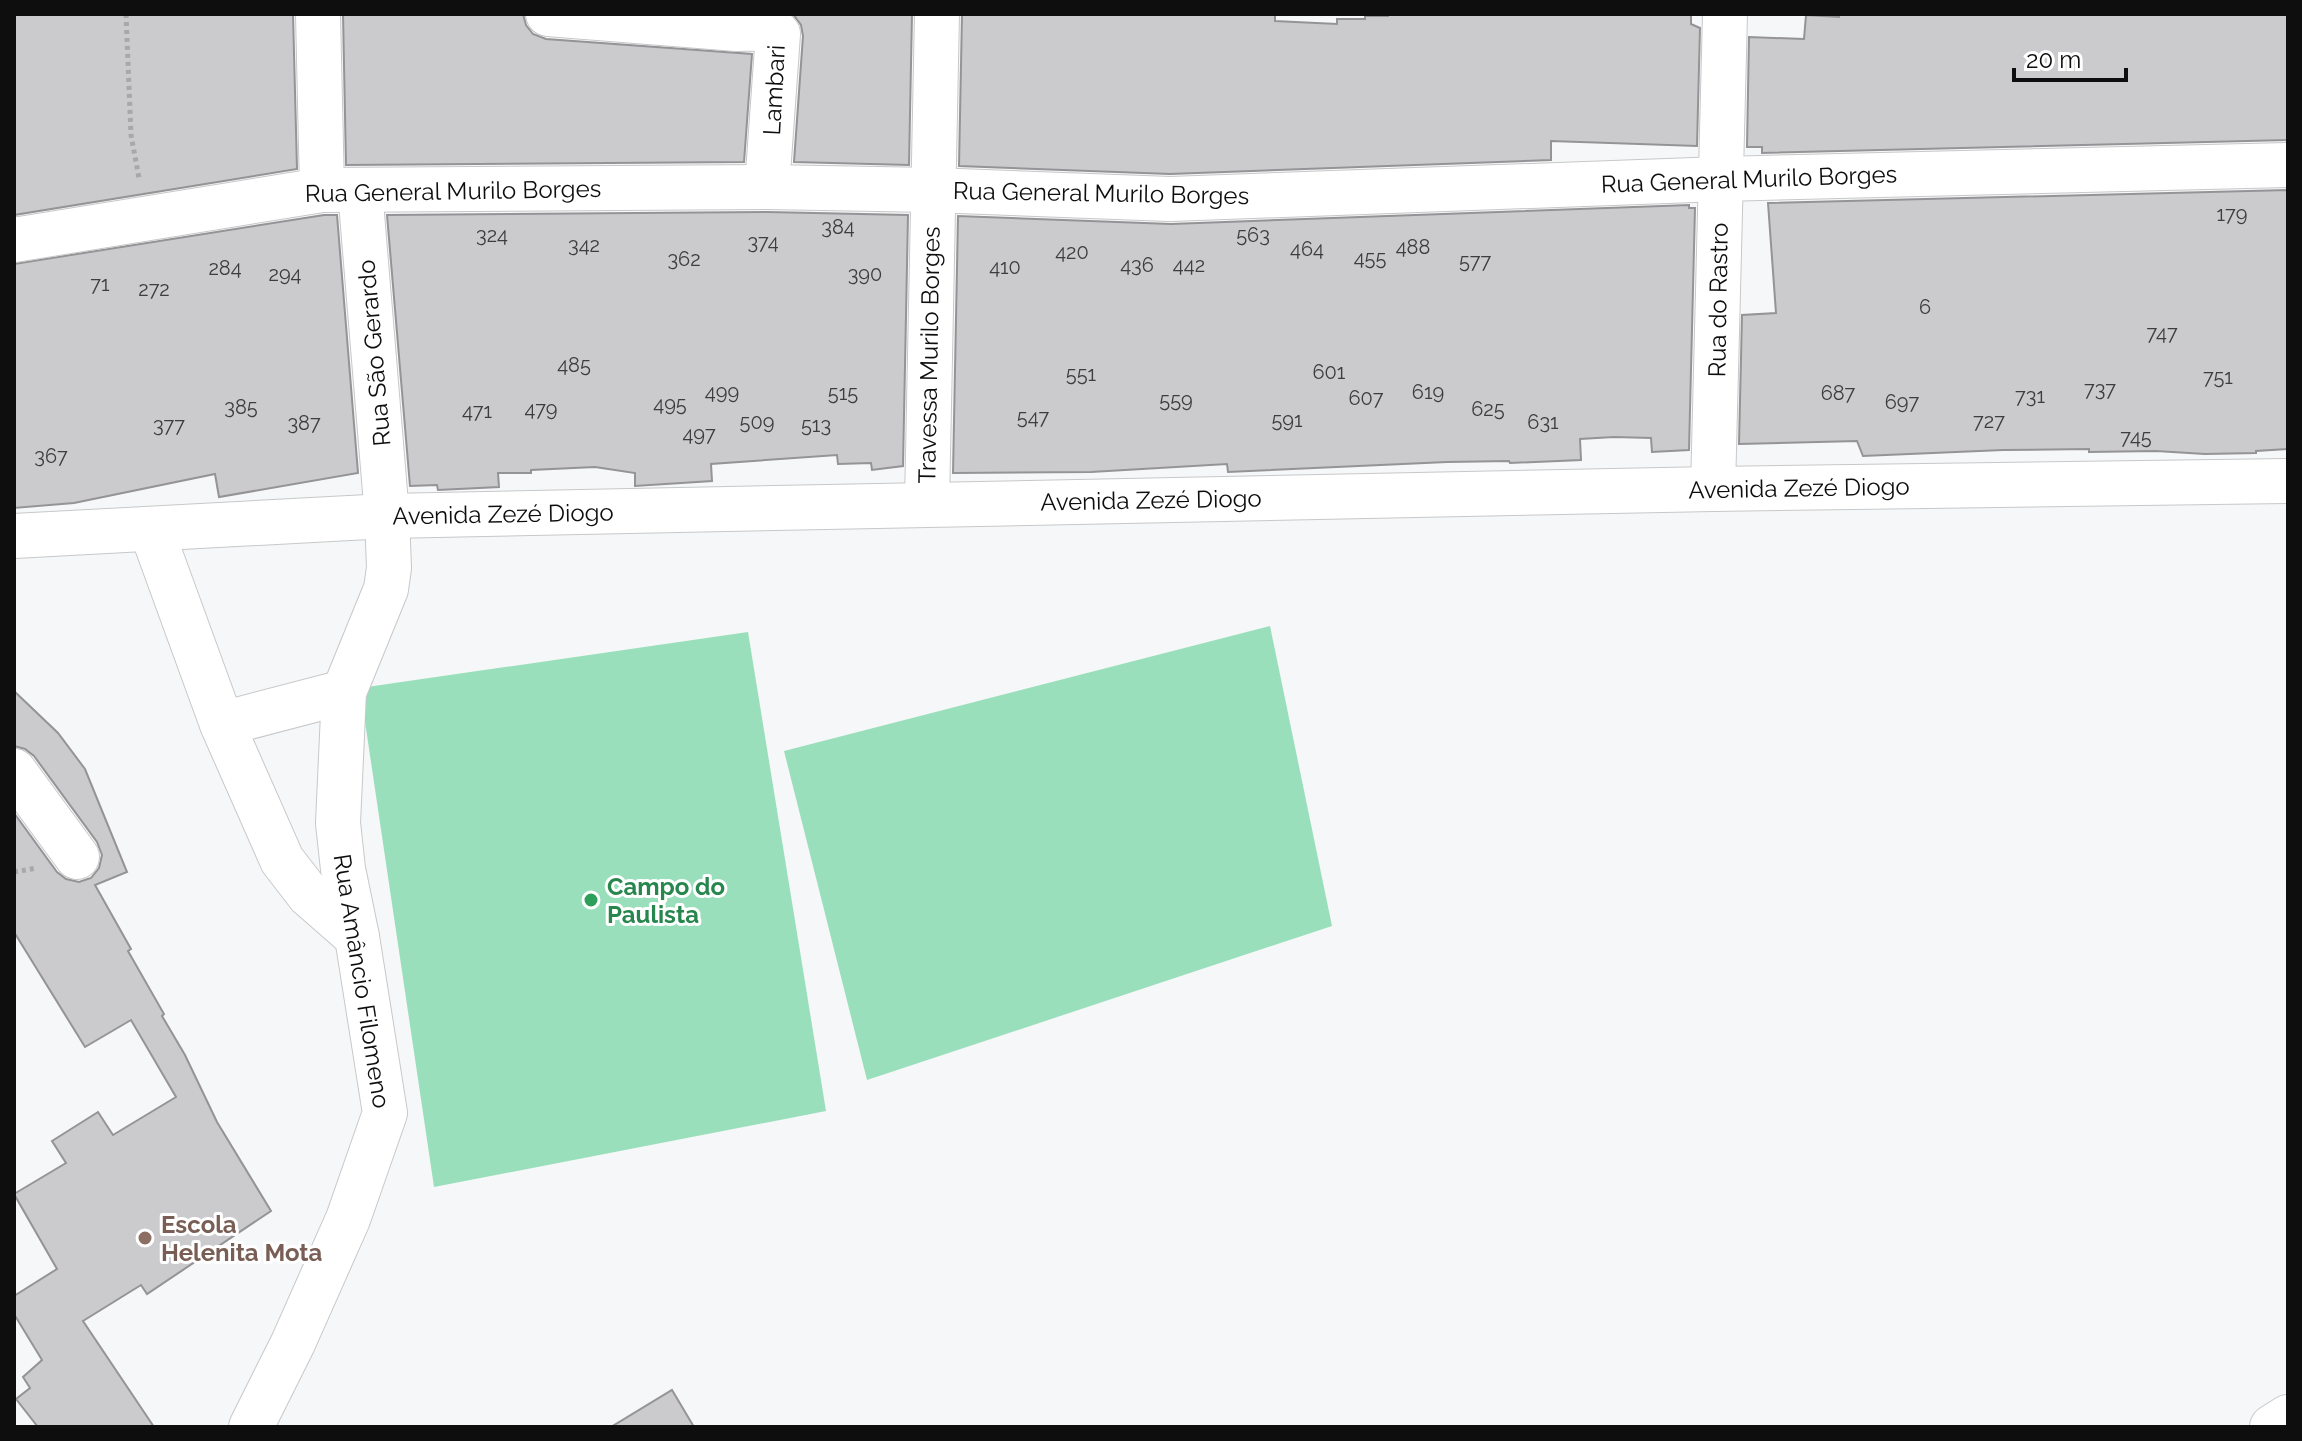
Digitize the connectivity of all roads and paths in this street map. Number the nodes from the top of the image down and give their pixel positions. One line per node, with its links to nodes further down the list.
1 (126, 14): 11 (path)
2 (318, 14): 9 (street, Rua São Gerardo)
3 (548, 14): 8 (street, Lambari)
4 (937, 14): 10 (street, Travessa Murilo Borges)
5 (1725, 14): 7 (street, Rua do Rastro)
6 (2288, 165): 7 (street, Rua General Murilo Borges)
7 (1721, 179): 10 (street, Rua General Murilo Borges); 14 (street, Rua do Rastro)
8 (767, 187): 9 (street, Rua General Murilo Borges); 10 (street, Rua General Murilo Borges)
9 (341, 190): 11 (street, Rua General Murilo Borges); 16 (street, Rua São Gerardo)
10 (932, 190): 15 (street, Travessa Murilo Borges)
11 (147, 219): 12 (street, Rua General Murilo Borges)
12 (14, 240)
13 (2288, 481): 14 (street, Avenida Zezé Diogo)
14 (1713, 489): 15 (street, Avenida Zezé Diogo)
15 (927, 504): 16 (street, Avenida Zezé Diogo)
16 (387, 516): 17 (street, Avenida Zezé Diogo); 19 (street, Rua Amâncio Filomeno)
17 (151, 529): 18 (street, Avenida Zezé Diogo); 20 (street)
18 (14, 536)
19 (344, 692): 20 (street); 23 (street, Rua Amâncio Filomeno)
20 (222, 724): 23 (street)
21 (14, 771): 22 (street)
22 (77, 857)
23 (357, 937): 25 (street, Rua Amâncio Filomeno)
24 (2288, 1417): 26 (street)
25 (251, 1427)
26 (2272, 1427)

